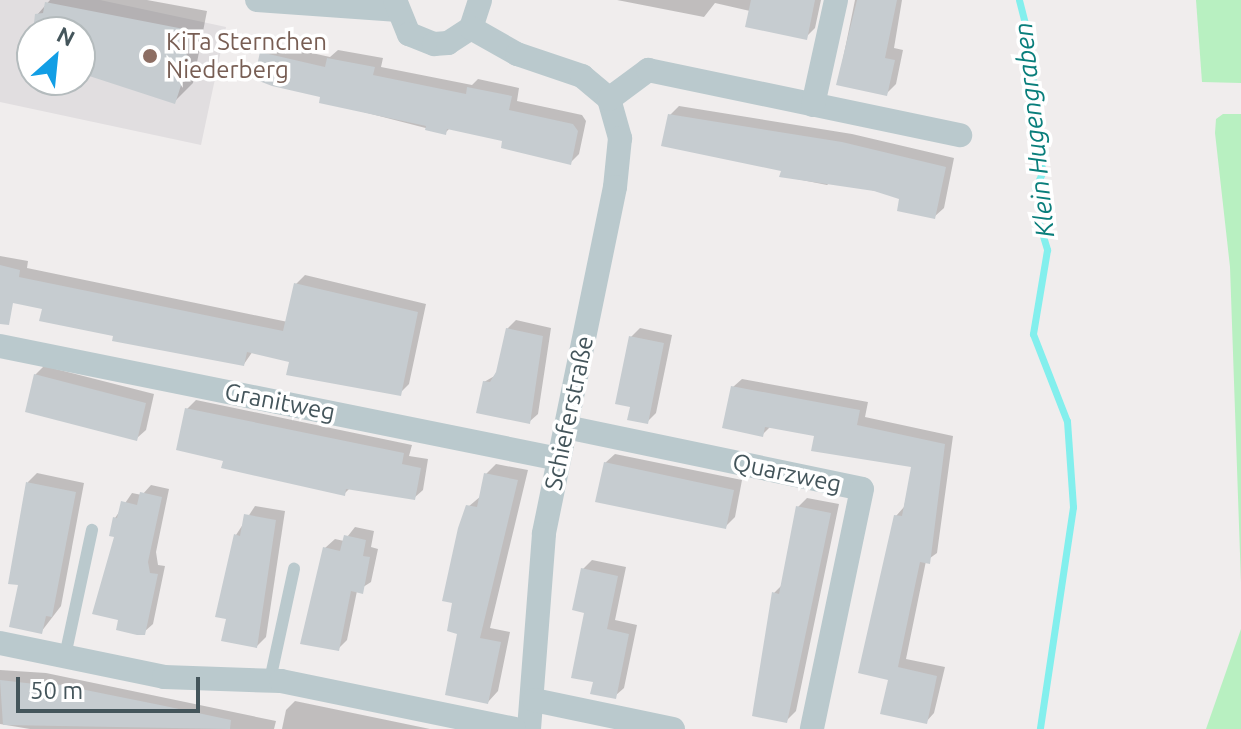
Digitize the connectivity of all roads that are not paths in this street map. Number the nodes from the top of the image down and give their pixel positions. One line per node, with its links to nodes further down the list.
1 (257, 0): 4 (street)
2 (480, 0): 5 (street)
3 (836, 0): 7 (street)
4 (395, 5): 5 (street)
5 (471, 28): 6 (street)
6 (609, 99): 7 (street); 10 (street, Schieferstraße)
7 (813, 105): 8 (street)
8 (960, 135)
9 (0, 346): 11 (street, Granitweg)
10 (566, 427): 11 (street, Schieferstraße); 21 (street, Quarzweg)
11 (559, 459): 17 (street, Schieferstraße)
12 (92, 530): 15 (lane)
13 (294, 569): 16 (lane)
14 (0, 643): 15 (street)
15 (65, 656): 16 (street)
16 (270, 680): 18 (street)
17 (534, 700): 19 (street, Schieferstraße); 20 (street)
18 (514, 729)
19 (529, 729)
20 (673, 729)
21 (812, 729)

